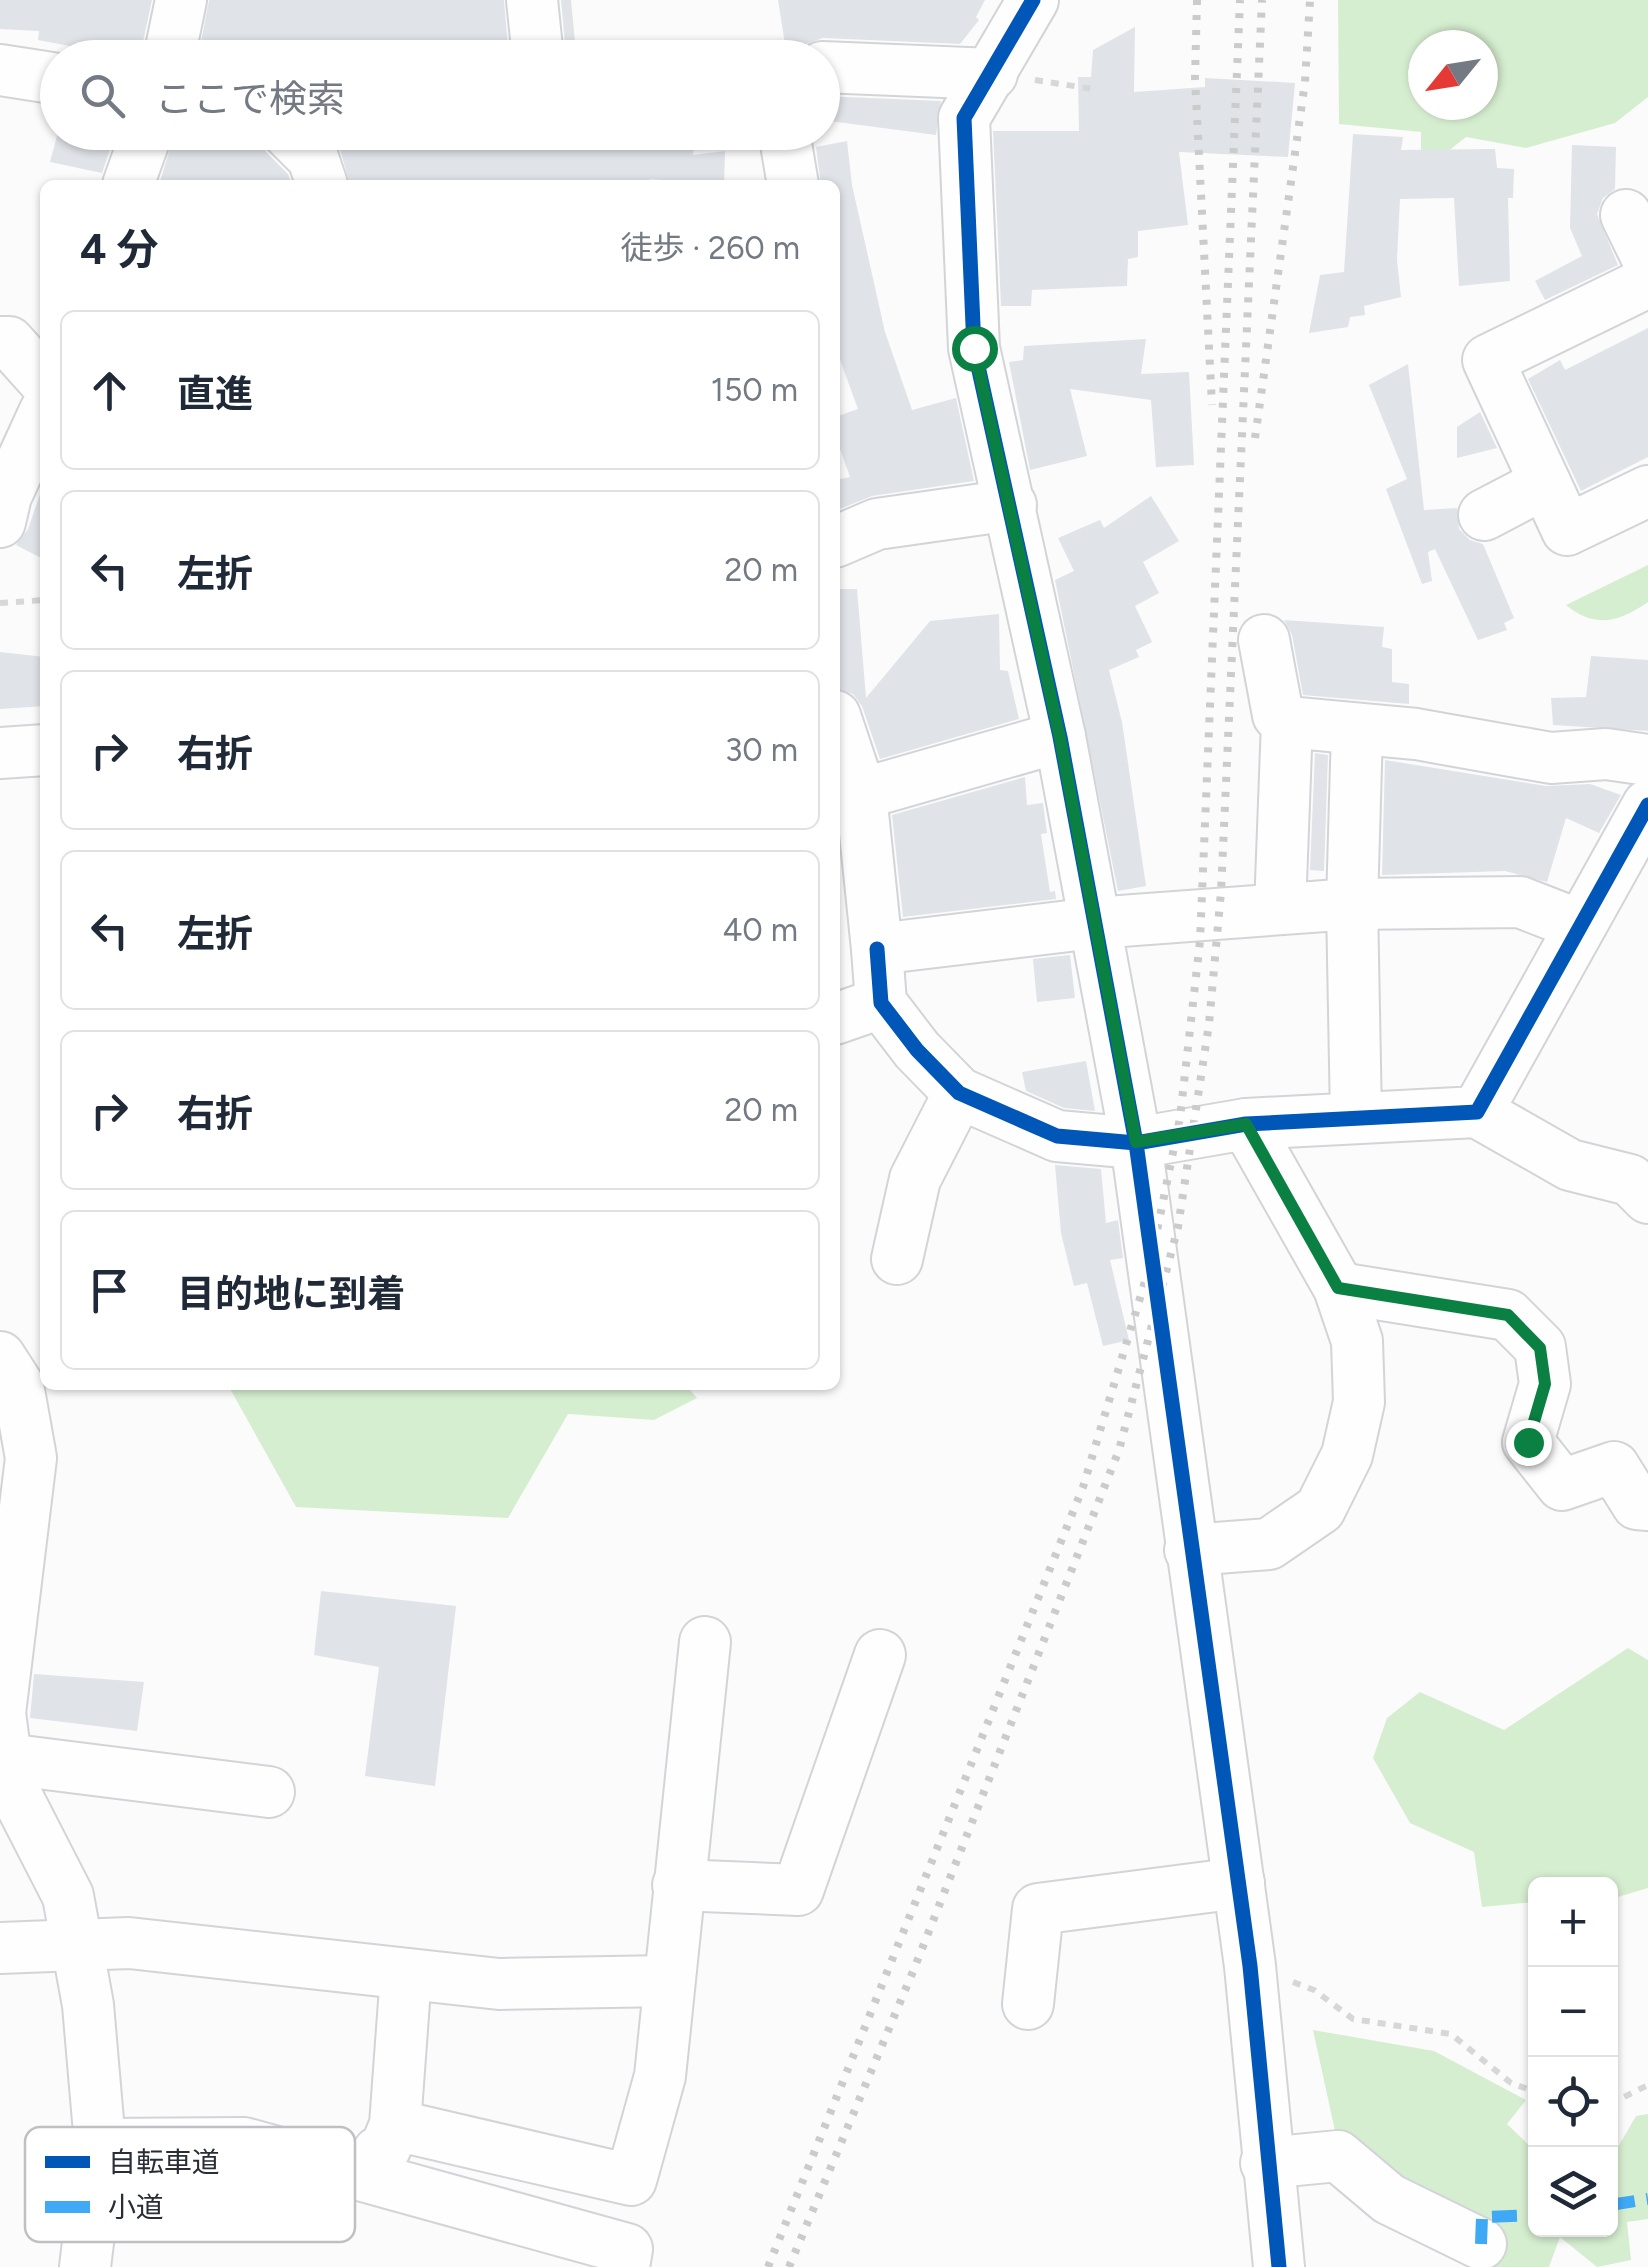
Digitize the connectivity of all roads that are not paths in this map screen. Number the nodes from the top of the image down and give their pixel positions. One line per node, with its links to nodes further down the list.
1 (181, 0): 4 (street)
2 (532, 0): 5 (street)
3 (1033, 0): 8 (street)
4 (173, 40)
5 (536, 40)
6 (840, 68): 8 (street)
7 (0, 70): 9 (street)
8 (992, 74): 24 (street)
9 (40, 76)
10 (140, 150): 13 (street)
11 (305, 150): 14 (street)
12 (787, 150): 15 (street)
13 (130, 180)
14 (320, 180)
15 (792, 180)
16 (1626, 215): 17 (street)
17 (1648, 260)
18 (1648, 282): 22 (street)
19 (0, 342): 20 (street)
20 (40, 376)
21 (40, 422): 27 (street)
22 (1545, 483): 23 (street); 25 (street)
23 (1648, 492)
24 (1011, 505): 26 (street); 32 (street)
25 (1484, 516)
26 (859, 520)
27 (0, 522)
28 (1264, 640): 29 (street)
29 (1287, 722): 30 (street); 39 (street)
30 (1357, 730): 35 (street); 38 (street)
31 (840, 731): 36 (street)
32 (1060, 738): 36 (street); 40 (street)
33 (40, 750): 34 (street)
34 (0, 753)
35 (1648, 760)
36 (861, 794): 42 (street)
37 (1648, 806): 41 (street)
38 (1352, 904): 39 (street); 41 (street); 46 (street)
39 (1280, 909): 40 (street)
40 (1094, 923): 42 (street); 48 (street)
41 (1579, 925): 45 (street)
42 (877, 950): 43 (street)
43 (858, 1011): 44 (street)
44 (959, 1094): 48 (street); 50 (street)
45 (1477, 1112): 46 (street); 49 (street)
46 (1356, 1117): 47 (street)
47 (1246, 1124): 48 (street); 51 (street)
48 (1136, 1142): 54 (street)
49 (1648, 1198)
50 (897, 1259)
51 (1338, 1288): 53 (street); 54 (street)
52 (0, 1357): 57 (street)
53 (1648, 1505)
54 (1190, 1550): 59 (street)
55 (704, 1642): 60 (street)
56 (880, 1655): 60 (street)
57 (6, 1759): 58 (street); 61 (street)
58 (269, 1792)
59 (1239, 1884): 65 (street); 69 (street)
60 (678, 1885): 64 (street)
61 (76, 1943): 62 (street); 63 (street); 67 (street)
62 (0, 1948)
63 (406, 1974): 64 (street); 66 (street)
64 (668, 1980): 66 (street)
65 (1028, 2004)
66 (395, 2125): 68 (street)
67 (99, 2127)
68 (355, 2162)
69 (1266, 2162): 72 (street); 75 (street)
70 (355, 2172): 74 (street)
71 (89, 2242): 73 (street)
72 (1481, 2244)
73 (86, 2267)
74 (624, 2267)
75 (1279, 2267)

